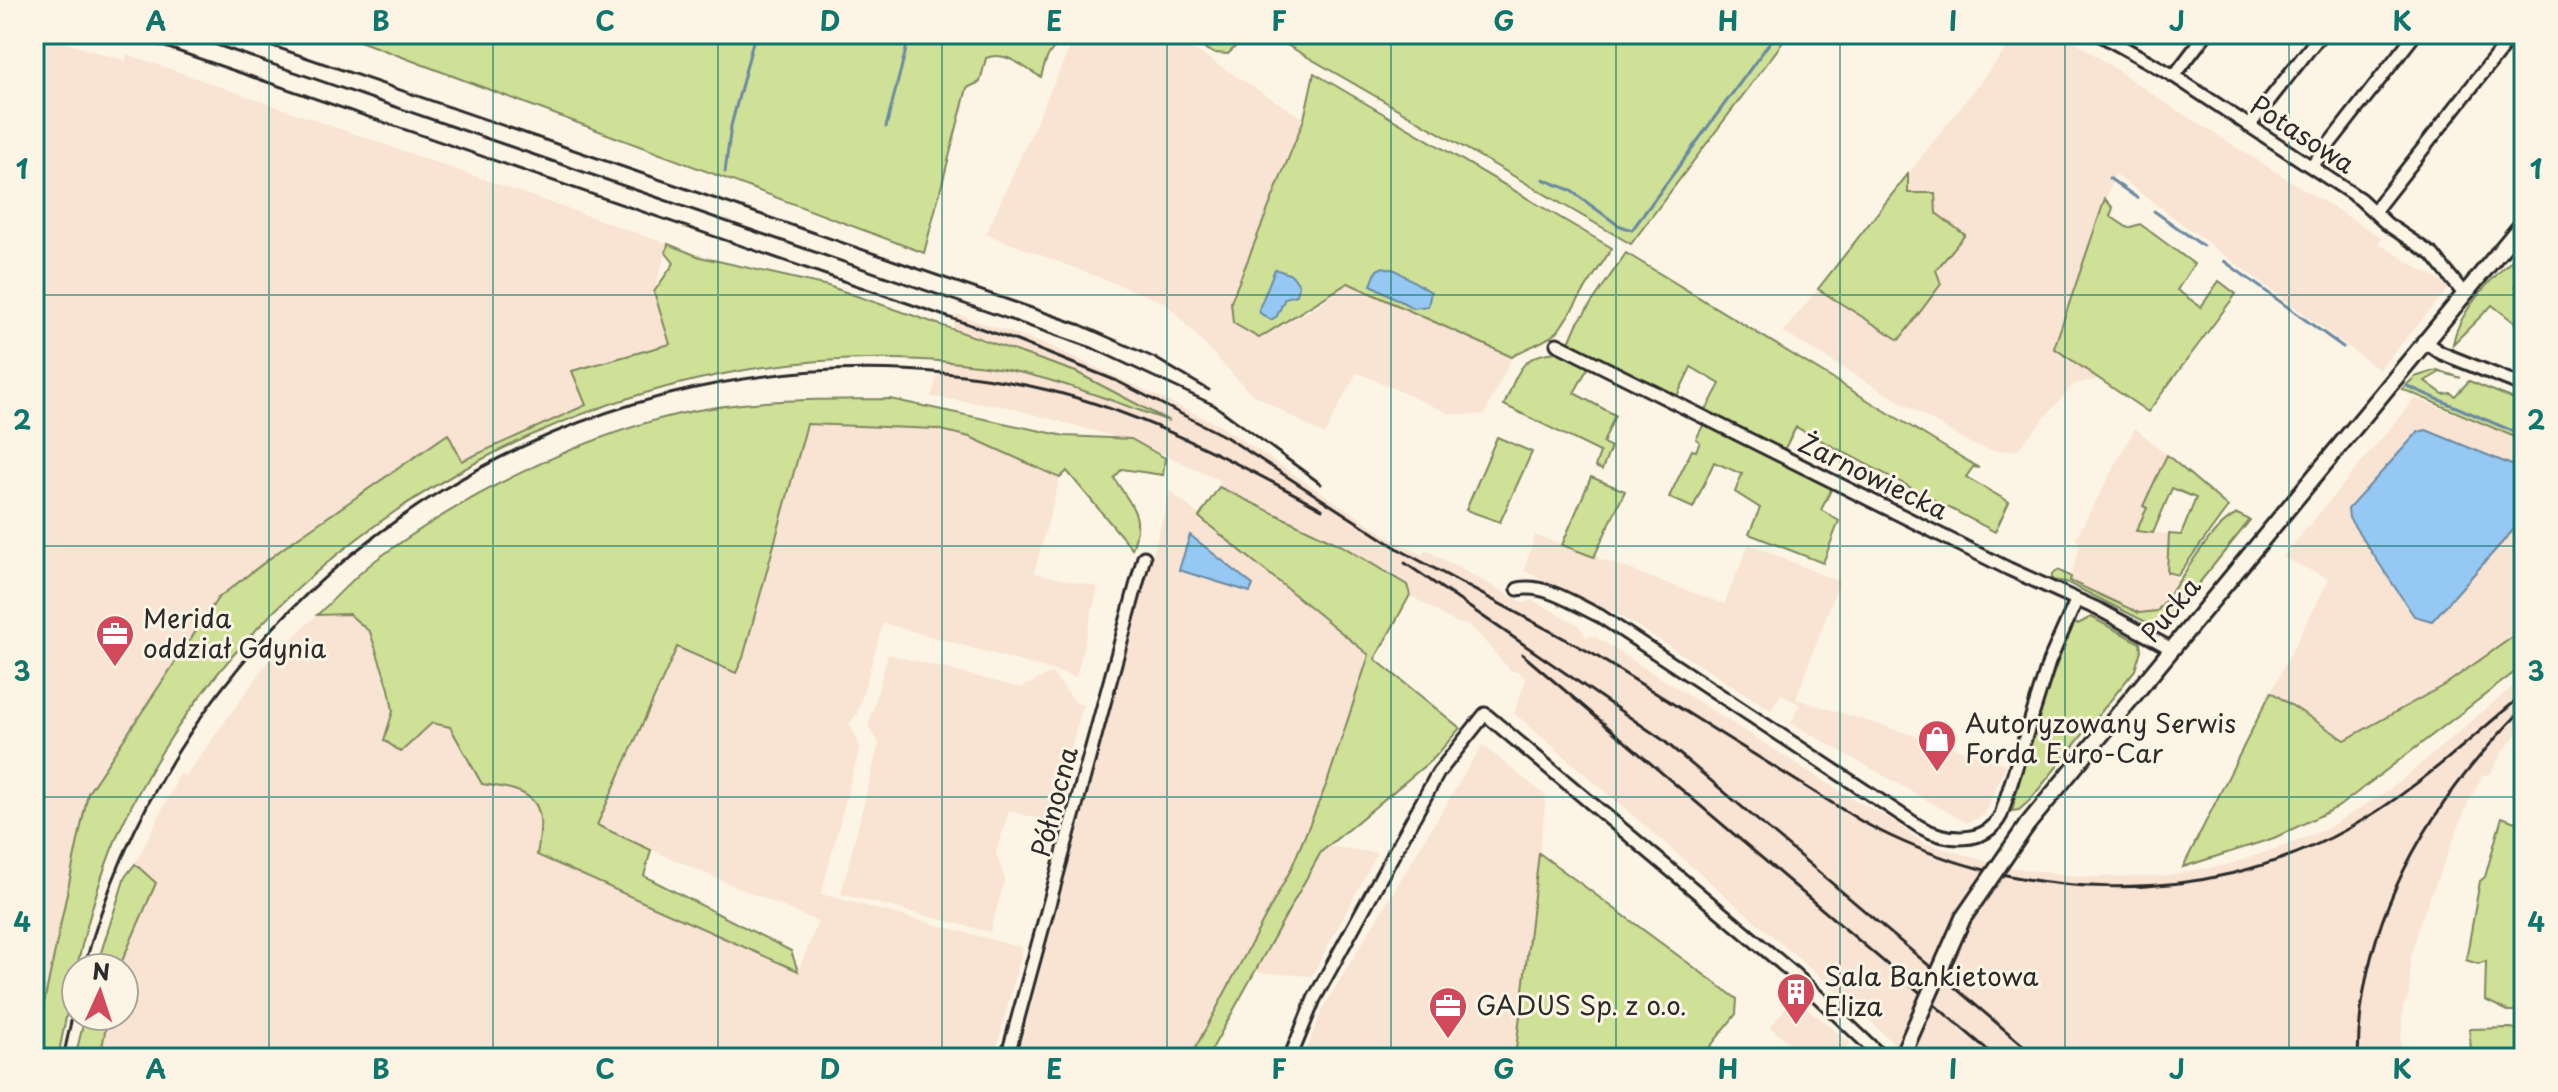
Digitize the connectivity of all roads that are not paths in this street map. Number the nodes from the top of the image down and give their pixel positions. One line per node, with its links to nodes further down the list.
1 (2206, 34): 6 (street)
2 (2321, 34): 7 (street)
3 (2415, 34): 8 (street)
4 (2513, 34): 9 (street)
5 (2105, 36): 6 (street, Potasowa)
6 (2174, 76): 7 (street, Potasowa)
7 (2249, 126): 8 (street, Potasowa)
8 (2312, 166): 9 (street, Potasowa)
9 (2375, 210): 11 (street, Potasowa)
10 (2524, 222): 11 (street, Pucka)
11 (2464, 294): 12 (street, Pucka)
12 (2423, 341): 14 (street); 18 (street, Pucka)
13 (1557, 344): 17 (street, Żarnowiecka)
14 (2524, 386)
15 (1144, 557): 19 (street, Północna)
16 (1518, 589): 17 (street)
17 (2076, 601): 18 (street, Żarnowiecka)
18 (2170, 648): 22 (street, Pucka, bridge)
19 (1007, 1058)
20 (1290, 1058): 21 (street)
21 (1883, 1058)
22 (1901, 1058)

